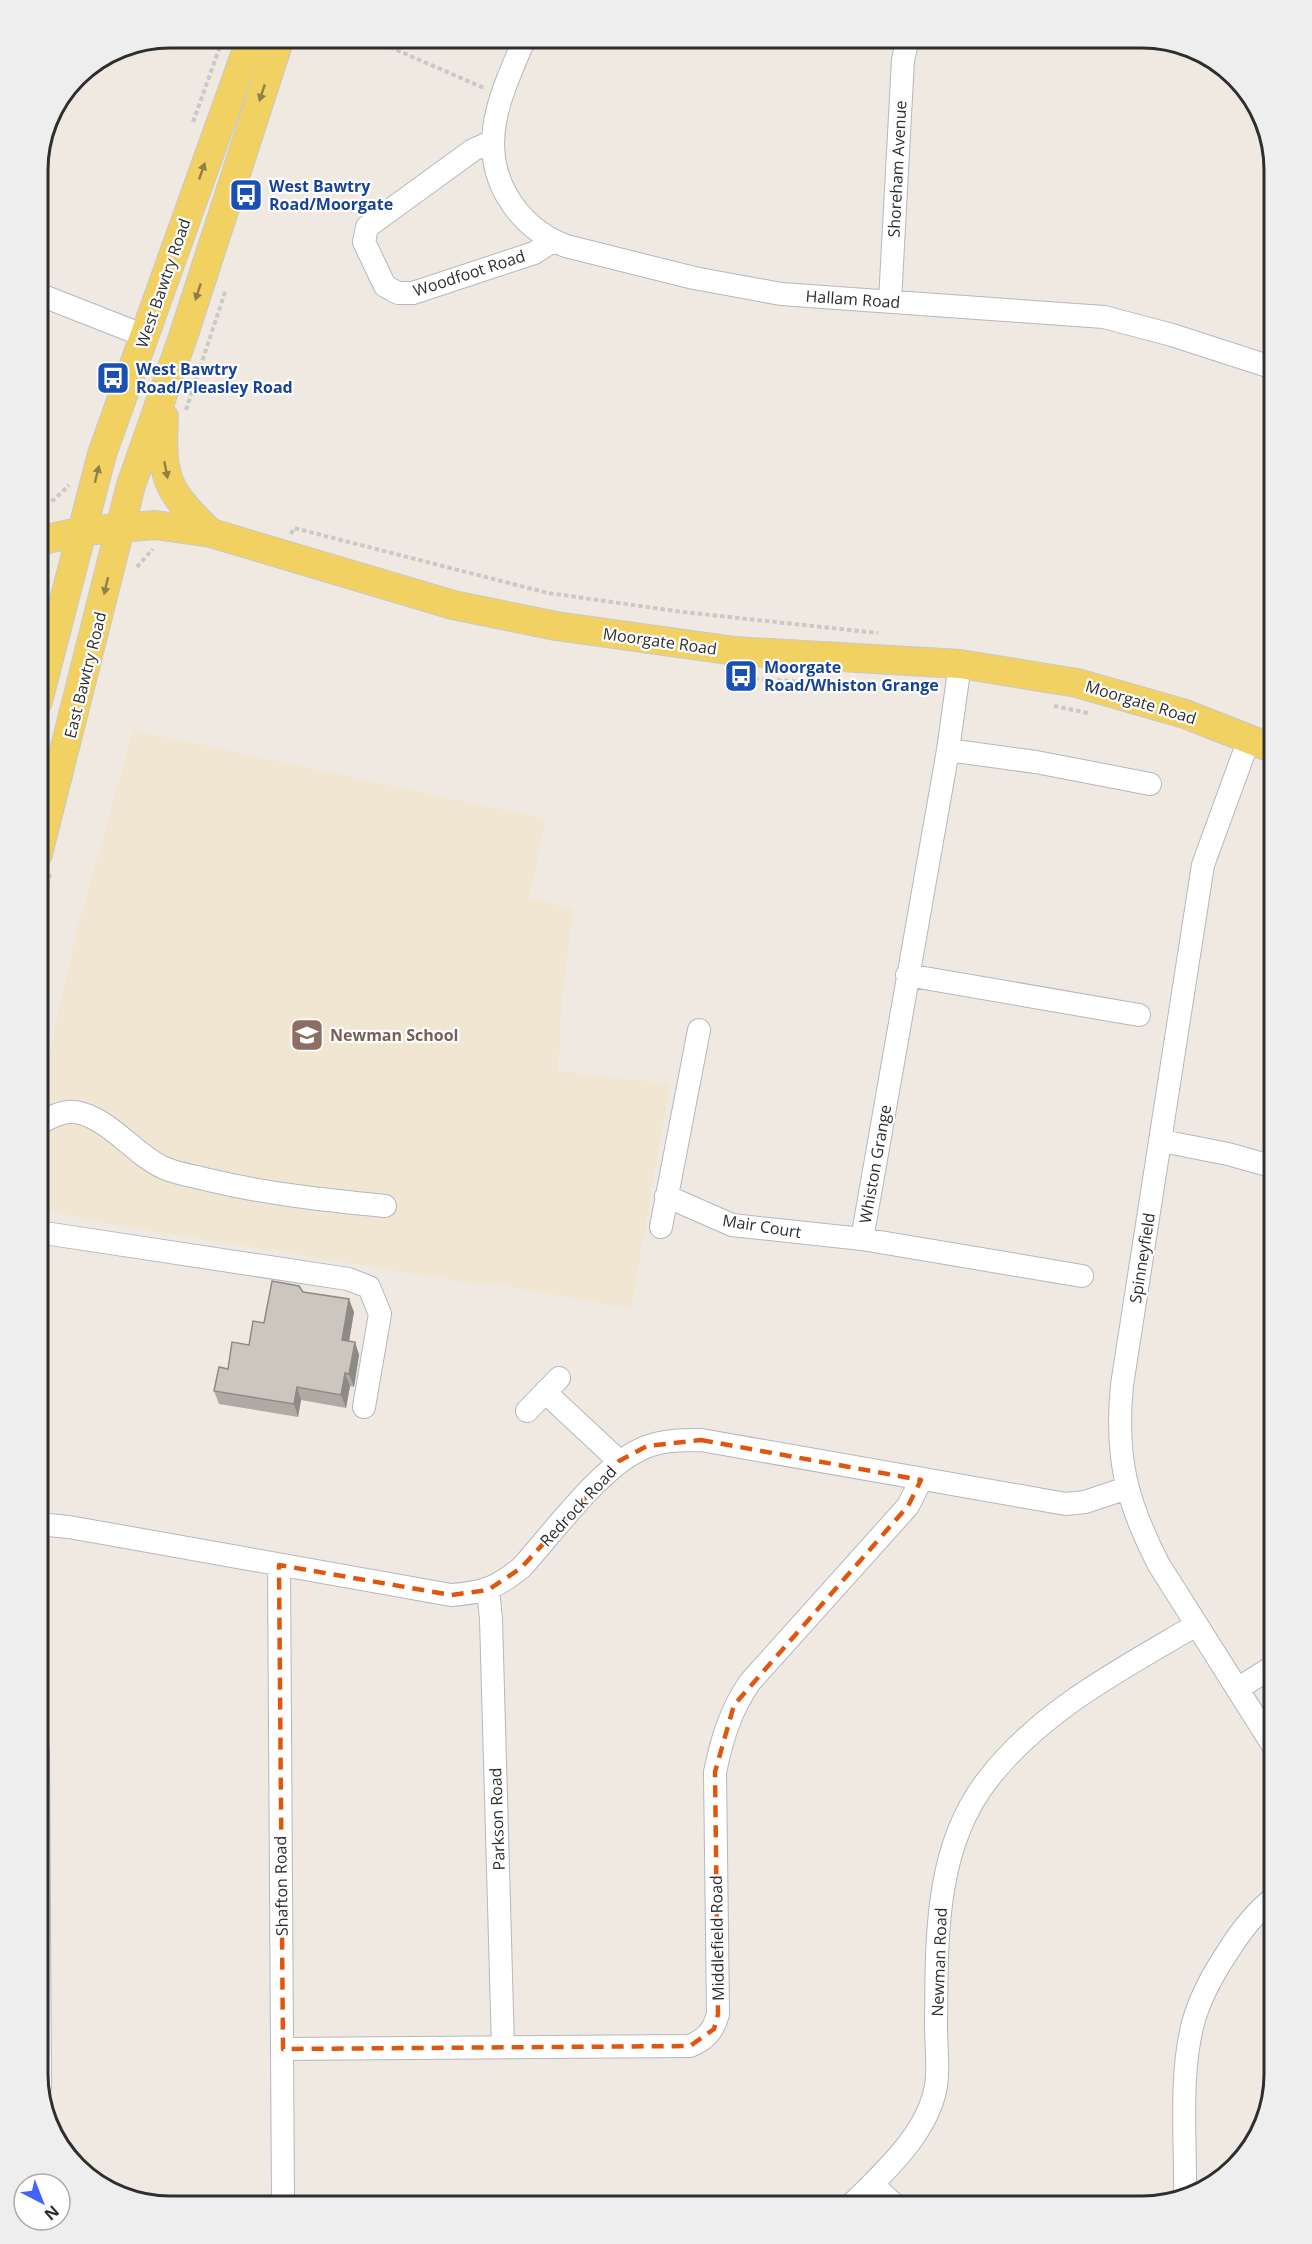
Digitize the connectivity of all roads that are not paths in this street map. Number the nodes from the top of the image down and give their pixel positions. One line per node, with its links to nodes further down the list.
1 (246, 48): 9 (main road, West Bawtry Road, one-way to 1)
2 (276, 48): 11 (main road, one-way to 11)
3 (521, 48): 5 (street)
4 (906, 48): 8 (street, Shoreham Avenue)
5 (491, 142): 6 (street, Hallam Road); 6 (street, Woodfoot Road)
6 (553, 241): 8 (street, Hallam Road)
7 (48, 298): 9 (street)
8 (890, 301): 10 (street, Hallam Road)
9 (145, 336): 13 (main road, West Bawtry Road, one-way to 9)
10 (1264, 364)
11 (165, 391): 12 (main road); 14 (main road, one-way to 14)
12 (119, 529): 13 (main road, Moorgate Road); 14 (main road, Moorgate Road); 21 (main road, East Bawtry Road, one-way to 21)
13 (83, 531): 15 (main road, Moorgate Road); 16 (main road)
14 (211, 533): 17 (main road, Moorgate Road)
15 (48, 539)
16 (48, 659)
17 (960, 664): 18 (main road, Moorgate Road); 19 (street, Whiston Grange)
18 (1262, 744): 26 (street, Spinneyfield)
19 (948, 750): 20 (street); 22 (street, Whiston Grange)
20 (1150, 784)
21 (48, 816)
22 (907, 975): 23 (street); 32 (street, Whiston Grange)
23 (1139, 1015)
24 (699, 1030): 28 (street)
25 (48, 1119): 29 (street)
26 (1162, 1141): 27 (street); 38 (street, Spinneyfield)
27 (1264, 1164)
28 (666, 1196): 30 (street); 32 (street, Mair Court)
29 (385, 1206)
30 (661, 1227)
31 (48, 1234): 34 (street)
32 (862, 1239): 33 (street, Whiston Grange)
33 (1082, 1276)
34 (364, 1407)
35 (527, 1411): 36 (street)
36 (619, 1461): 37 (street, Redrock Road); 41 (street, Redrock Road)
37 (921, 1480): 38 (street, Redrock Road); 47 (street, Middlefield Road)
38 (1127, 1488): 42 (street, Spinneyfield)
39 (48, 1526): 40 (street, Redrock Road)
40 (279, 1565): 41 (street, Redrock Road); 48 (street, Shafton Road)
41 (488, 1590): 47 (street, Parkson Road)
42 (1196, 1624): 44 (street, Spinneyfield); 49 (street, Newman Road)
43 (1264, 1673): 44 (street)
44 (1237, 1689): 45 (street, Spinneyfield)
45 (1264, 1730)
46 (1264, 1906): 50 (street)
47 (503, 2047): 48 (street, Middlefield Road)
48 (283, 2049): 51 (street, Shafton Road)
49 (872, 2184): 52 (street, Newman Road); 53 (street)
50 (1185, 2188)
51 (283, 2196)
52 (860, 2196)
53 (885, 2196)

